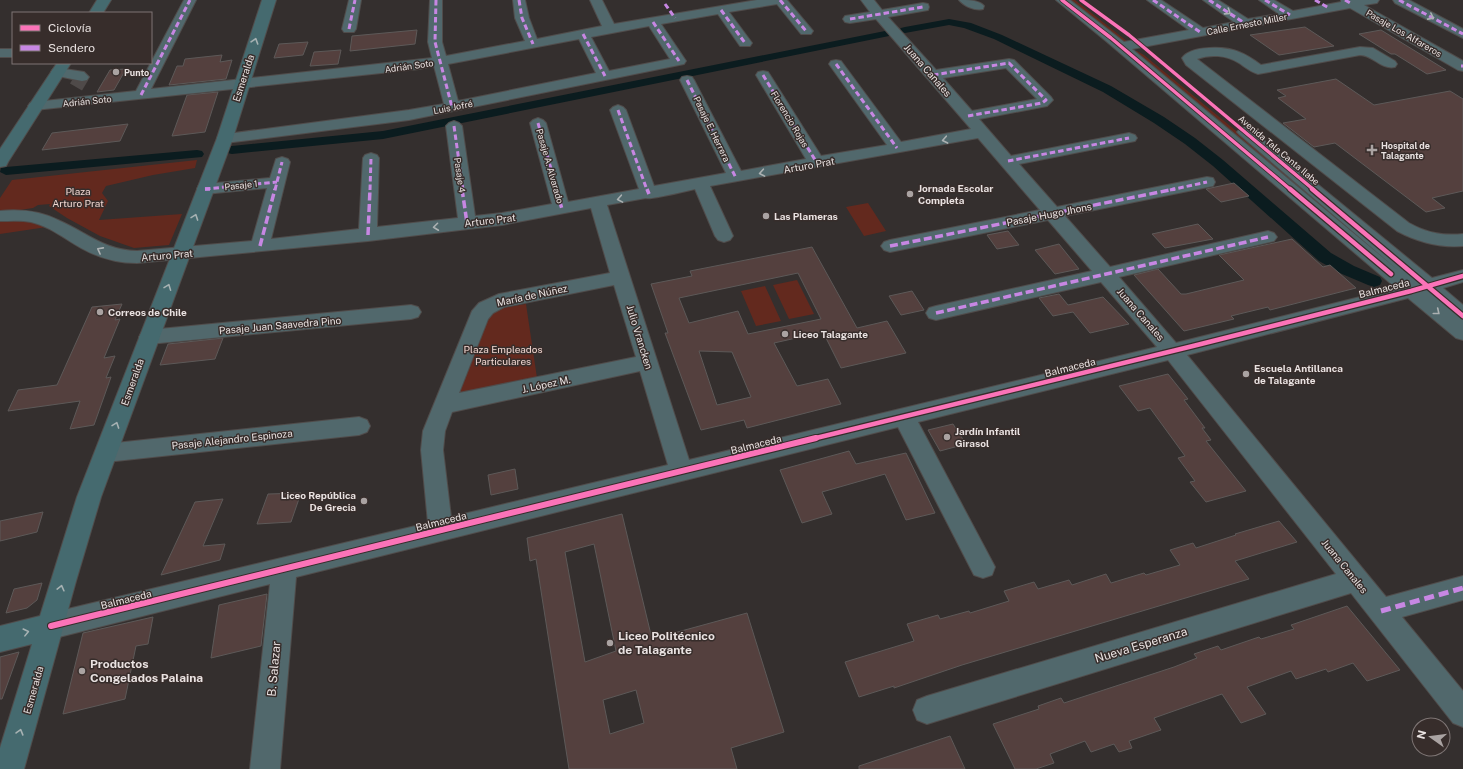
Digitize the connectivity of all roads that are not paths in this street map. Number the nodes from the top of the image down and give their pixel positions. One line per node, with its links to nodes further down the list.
1 (104, 0): 25 (main road)
2 (190, 0): 54 (street)
3 (269, 0): 53 (main road, Esmeralda, one-way to 3)
4 (354, 0): 32 (street)
5 (436, 0): 44 (street)
6 (519, 0): 39 (street)
7 (596, 0): 33 (street)
8 (780, 0): 24 (street, Adrián Soto); 34 (street)
9 (867, 0): 26 (street, Juana Canales)
10 (965, 0): 21 (street)
11 (1062, 0): 41 (street, Avenida Tala Canta Ilabe)
12 (1081, 0): 40 (street, Avenida Tala Canta Ilabe)
13 (1153, 0): 35 (street)
14 (1209, 0): 31 (street, one-way to 31)
15 (1265, 0): 27 (street)
16 (1315, 0): 23 (street)
17 (1373, 0): 19 (street, Calle Ernesto Miller)
18 (1399, 0): 37 (street, one-way to 37)
19 (1348, 2): 23 (street, Calle Ernesto Miller); 47 (street, Pasaje Los Alfareros)
20 (665, 4): 28 (street)
21 (978, 6)
22 (923, 8): 26 (street)
23 (1329, 8): 27 (street, Calle Ernesto Miller)
24 (721, 10): 28 (street, Adrián Soto); 38 (street)
25 (97, 12)
26 (880, 14): 29 (street); 50 (street, Juana Canales)
27 (1290, 15): 31 (street, Calle Ernesto Miller)
28 (675, 18): 30 (street, Adrián Soto)
29 (850, 19)
30 (653, 22): 33 (street, Adrián Soto); 51 (street, Luis Jofré)
31 (1246, 24): 35 (street, Calle Ernesto Miller)
32 (349, 29)
33 (610, 29): 36 (street, Adrián Soto)
34 (806, 31)
35 (1200, 32): 40 (street, Calle Ernesto Miller)
36 (583, 34): 39 (street, Adrián Soto); 51 (street)
37 (1463, 34)
38 (745, 42)
39 (533, 44): 44 (street, Adrián Soto)
40 (1139, 44): 41 (street, Calle Ernesto Miller); 91 (street, Avenida Tala Canta Ilabe)
41 (1121, 47): 91 (street, Avenida Tala Canta Ilabe)
42 (0, 53): 43 (street)
43 (12, 53)
44 (439, 61): 53 (street, Adrián Soto); 56 (street)
45 (836, 64): 64 (street)
46 (1390, 64): 84 (street)
47 (1462, 66)
48 (61, 68): 55 (main road); 55 (street)
49 (763, 75): 69 (street, Florencio Rojas)
50 (933, 75): 58 (street, Juana Canales); 58 (street)
51 (605, 76): 56 (street, Luis Jofré)
52 (687, 80): 70 (street, Pasaje E. Herrera)
53 (241, 84): 54 (street, Adrián Soto); 62 (main road, Esmeralda)
54 (141, 95): 55 (street, Adrián Soto)
55 (37, 104): 67 (main road)
56 (452, 107): 62 (street, Luis Jofré)
57 (618, 110): 75 (street)
58 (968, 116): 61 (street, Juana Canales)
59 (538, 123): 77 (street, Pasaje A. Alvarado)
60 (454, 126): 80 (street, Pasaje 4)
61 (983, 132): 64 (street, Arturo Prat, one-way to 64); 66 (street, Juana Canales)
62 (225, 138): 74 (main road, Esmeralda)
63 (1129, 138): 66 (street)
64 (897, 148): 69 (street, Arturo Prat)
65 (371, 158): 81 (street)
66 (1008, 161): 78 (street, Juana Canales)
67 (0, 162)
68 (282, 162): 71 (street)
69 (817, 163): 70 (street, Arturo Prat, one-way to 70)
70 (736, 178): 73 (street, Arturo Prat)
71 (277, 182): 74 (street, Pasaje 1); 85 (street)
72 (1207, 182): 78 (street, Pasaje Hugo Jhons)
73 (701, 184): 75 (street, Arturo Prat); 82 (street)
74 (205, 189): 87 (main road, Esmeralda, one-way to 74)
75 (649, 194): 76 (street, Arturo Prat, one-way to 76)
76 (598, 203): 77 (street, Arturo Prat); 90 (street, Julio Vrancken)
77 (562, 209): 80 (street, Arturo Prat)
78 (1053, 213): 86 (street, Pasaje Hugo Jhons); 88 (street, Juana Canales)
79 (0, 216): 87 (street, Arturo Prat, one-way to 79)
80 (467, 223): 81 (street, Arturo Prat, one-way to 81)
81 (368, 234): 85 (street, Arturo Prat)
82 (724, 236)
83 (1268, 237): 88 (street)
84 (1463, 240)
85 (260, 246): 87 (street, Arturo Prat)
86 (890, 246)
87 (182, 253): 96 (main road, Esmeralda, one-way to 87)
88 (1106, 274): 93 (street); 97 (street, Juana Canales)
89 (1463, 276): 91 (street, Balmaceda)
90 (621, 277): 98 (street, Julio Vrancken); 99 (street, María de Núñez)
91 (1420, 288): 94 (street, Avenida Tala Canta Ilabe); 95 (street, Avenida Tala Canta Ilabe, one-way to 95); 97 (street, Balmaceda)
92 (411, 312): 96 (street, Pasaje Juan Saavedra Pino)
93 (936, 313)
94 (1463, 316)
95 (1463, 333)
96 (149, 337): 102 (main road, Esmeralda, one-way to 96)
97 (1172, 351): 100 (street, Balmaceda); 107 (street, Juana Canales)
98 (647, 362): 99 (street, J. López M.); 103 (street, Julio Vrancken)
99 (444, 406): 104 (street, María de Núñez)
100 (904, 417): 103 (street, Balmaceda); 105 (street)
101 (359, 426): 102 (street, Pasaje Alejandro Espinoza)
102 (106, 453): 110 (main road, Esmeralda, one-way to 102)
103 (682, 472): 104 (street, Balmaceda)
104 (441, 531): 106 (street, Balmaceda)
105 (983, 567)
106 (284, 569): 110 (street, Balmaceda); 115 (street, B. Salazar)
107 (1356, 580): 109 (street, Juana Canales); 112 (street, Nueva Esperanza)
108 (1463, 588): 109 (street)
109 (1381, 611): 113 (street, Juana Canales)
110 (51, 626): 111 (main road, Balmaceda, one-way to 110); 114 (main road, Esmeralda, one-way to 110)
111 (0, 639)
112 (927, 710)
113 (1463, 713)
114 (9, 769)
115 (265, 769)

